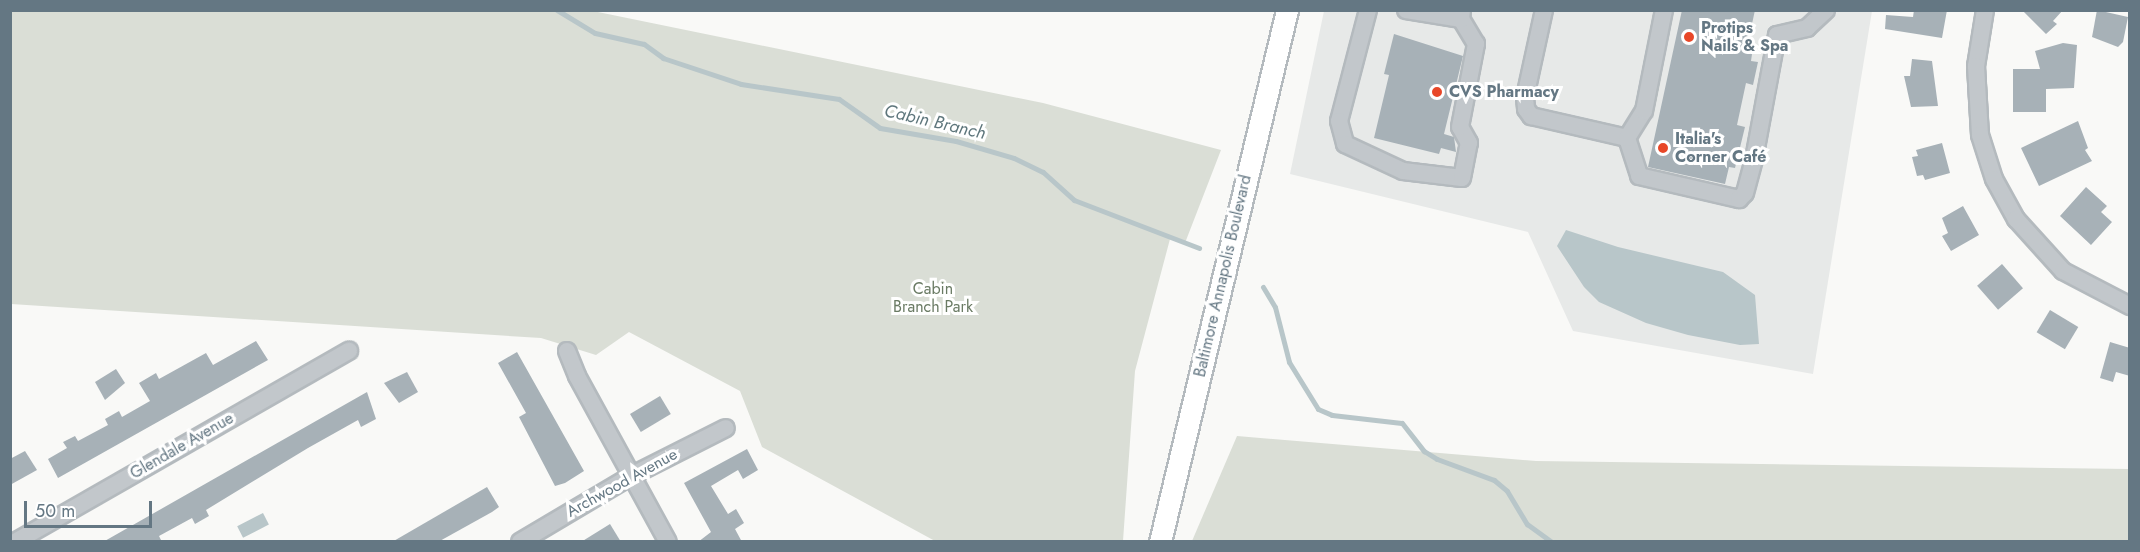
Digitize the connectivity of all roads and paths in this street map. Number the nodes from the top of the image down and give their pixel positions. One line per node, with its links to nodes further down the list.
1 (1287, 10): 18 (main road, Baltimore Annapolis Boulevard)
2 (1368, 10): 8 (street)
3 (1406, 10): 8 (street)
4 (1544, 10): 9 (street)
5 (1664, 10): 9 (street)
6 (1826, 10): 9 (street)
7 (1985, 10): 10 (street)
8 (1461, 14)
9 (1627, 138)
10 (2130, 306)
11 (349, 351): 15 (street, Glendale Avenue)
12 (567, 351): 14 (street)
13 (726, 428): 14 (street, Archwood Avenue)
14 (631, 476): 16 (street, Archwood Avenue); 17 (street)
15 (15, 542)
16 (520, 542)
17 (668, 542)
18 (1160, 542)

